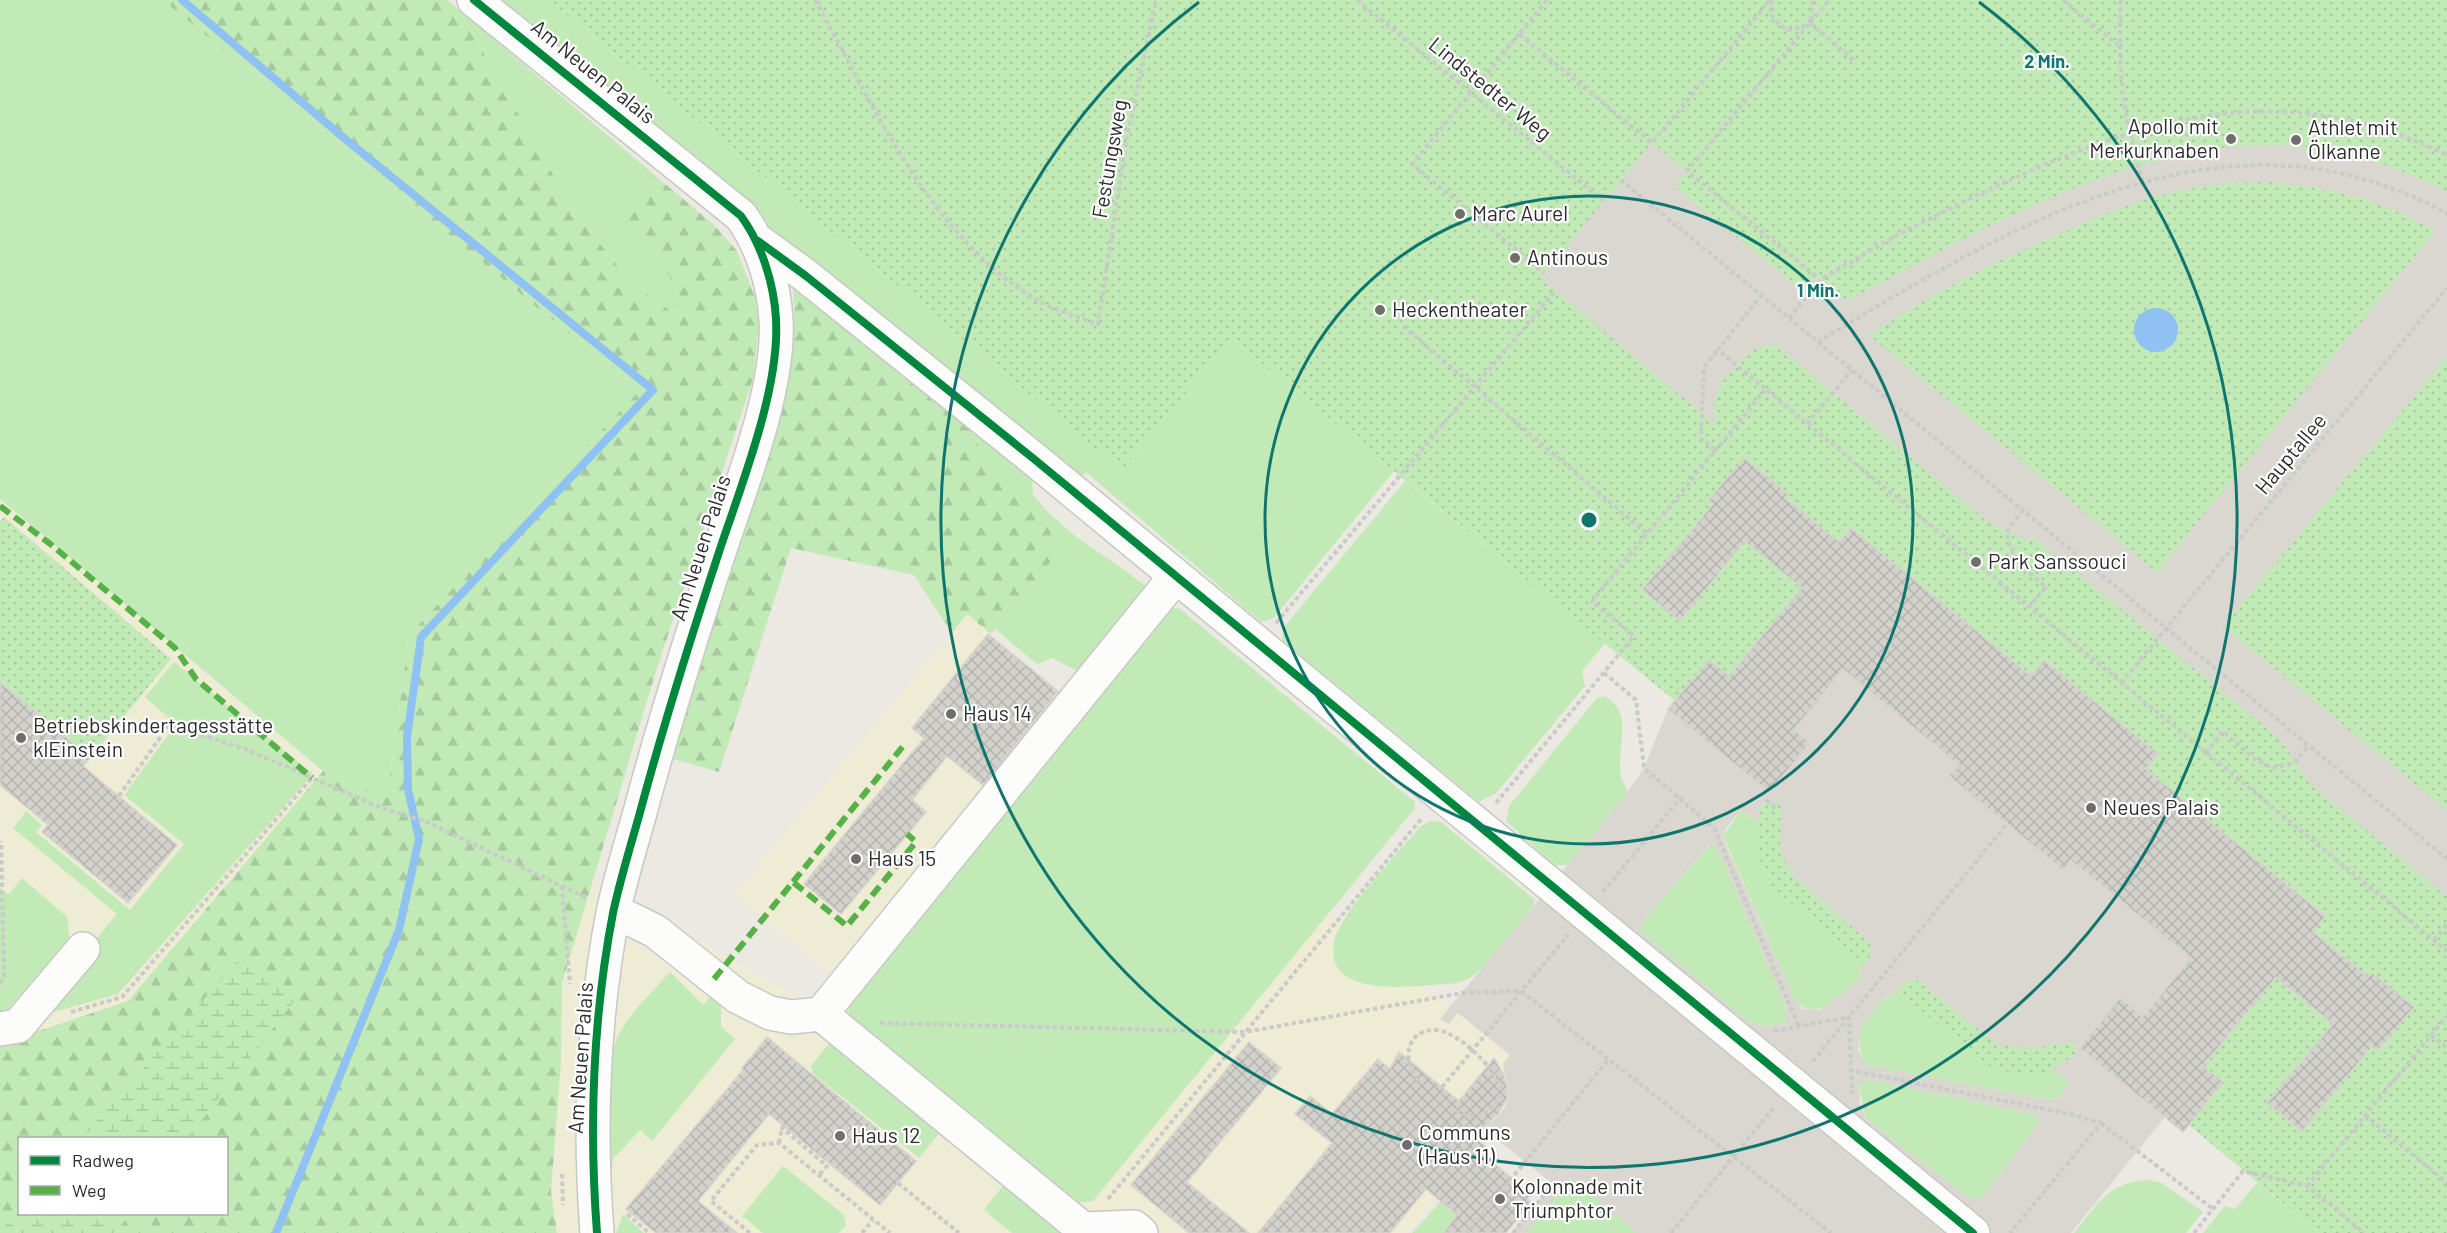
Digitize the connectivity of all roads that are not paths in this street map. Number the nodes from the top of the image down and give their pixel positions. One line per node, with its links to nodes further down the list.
1 (474, 0): 2 (street, Am Neuen Palais)
2 (758, 241): 3 (street); 4 (street, Am Neuen Palais)
3 (1176, 576): 6 (street); 10 (street)
4 (614, 911): 6 (street); 8 (street, Am Neuen Palais)
5 (83, 949): 7 (street)
6 (821, 1014): 9 (street)
7 (0, 1029)
8 (597, 1233)
9 (1141, 1233)
10 (1973, 1233)

